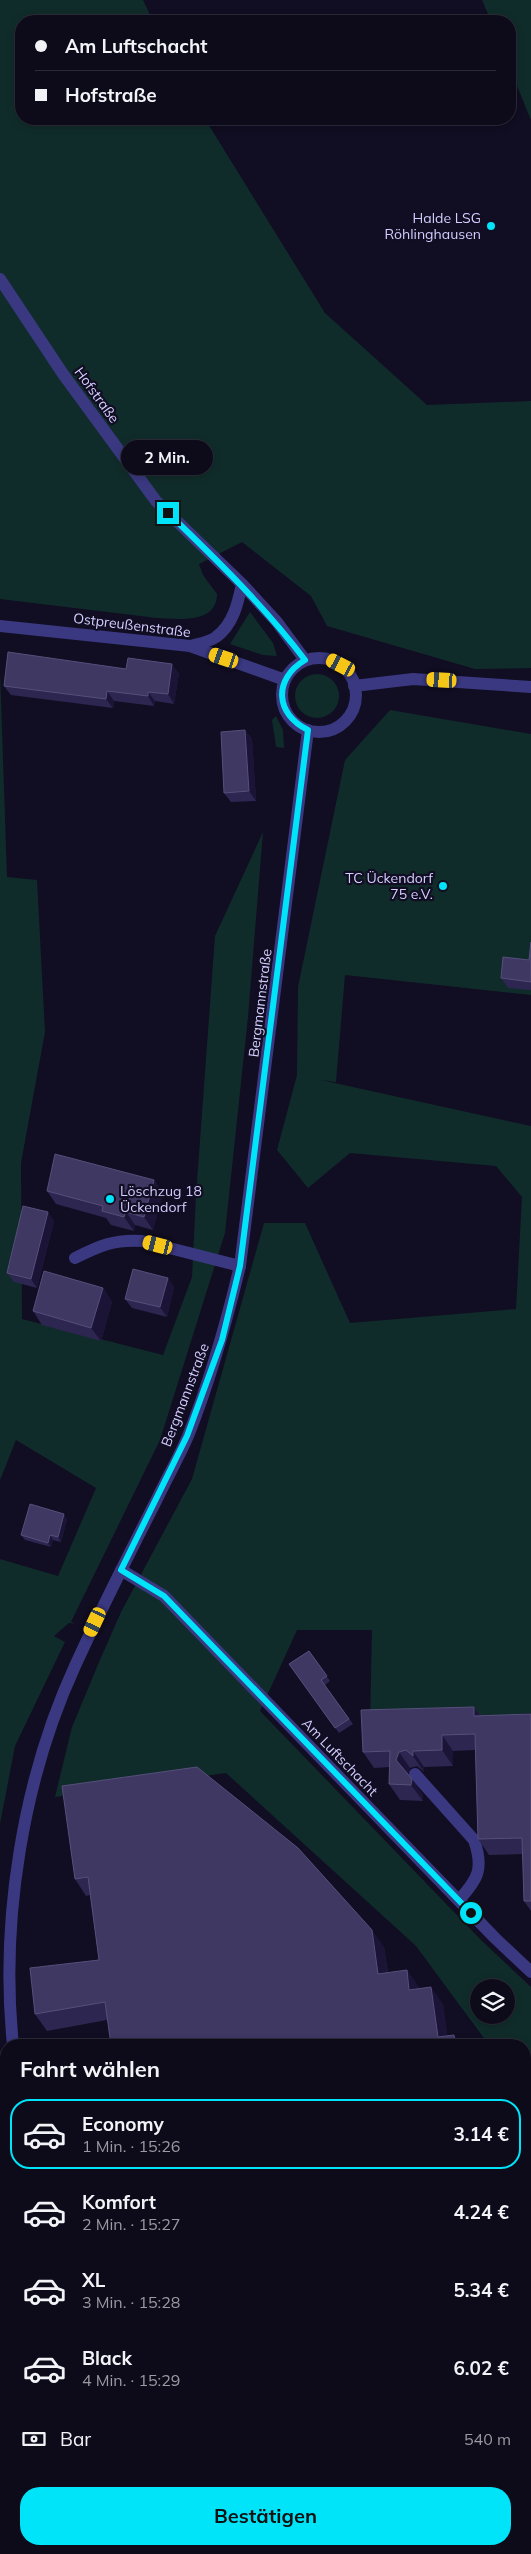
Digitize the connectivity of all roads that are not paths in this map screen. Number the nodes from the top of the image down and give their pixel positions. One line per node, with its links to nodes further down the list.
1 (0, 279): 2 (street, Hofstraße)
2 (242, 584): 4 (street); 5 (street, Hofstraße)
3 (0, 626): 4 (street, Ostpreußenstraße)
4 (190, 646): 6 (street, Ostpreußenstraße)
5 (305, 660): 6 (street); 7 (street)
6 (285, 680): 9 (street)
7 (354, 686): 8 (street); 9 (street)
8 (531, 687)
9 (308, 730): 11 (street, Bergmannstraße)
10 (74, 1258): 11 (street)
11 (240, 1266): 12 (street, Bergmannstraße)
12 (121, 1570): 14 (street, Am Luftschacht); 16 (street, Bergmannstraße)
13 (415, 1774): 14 (street)
14 (458, 1900): 15 (street, Am Luftschacht)
15 (531, 1972)
16 (13, 2039)

